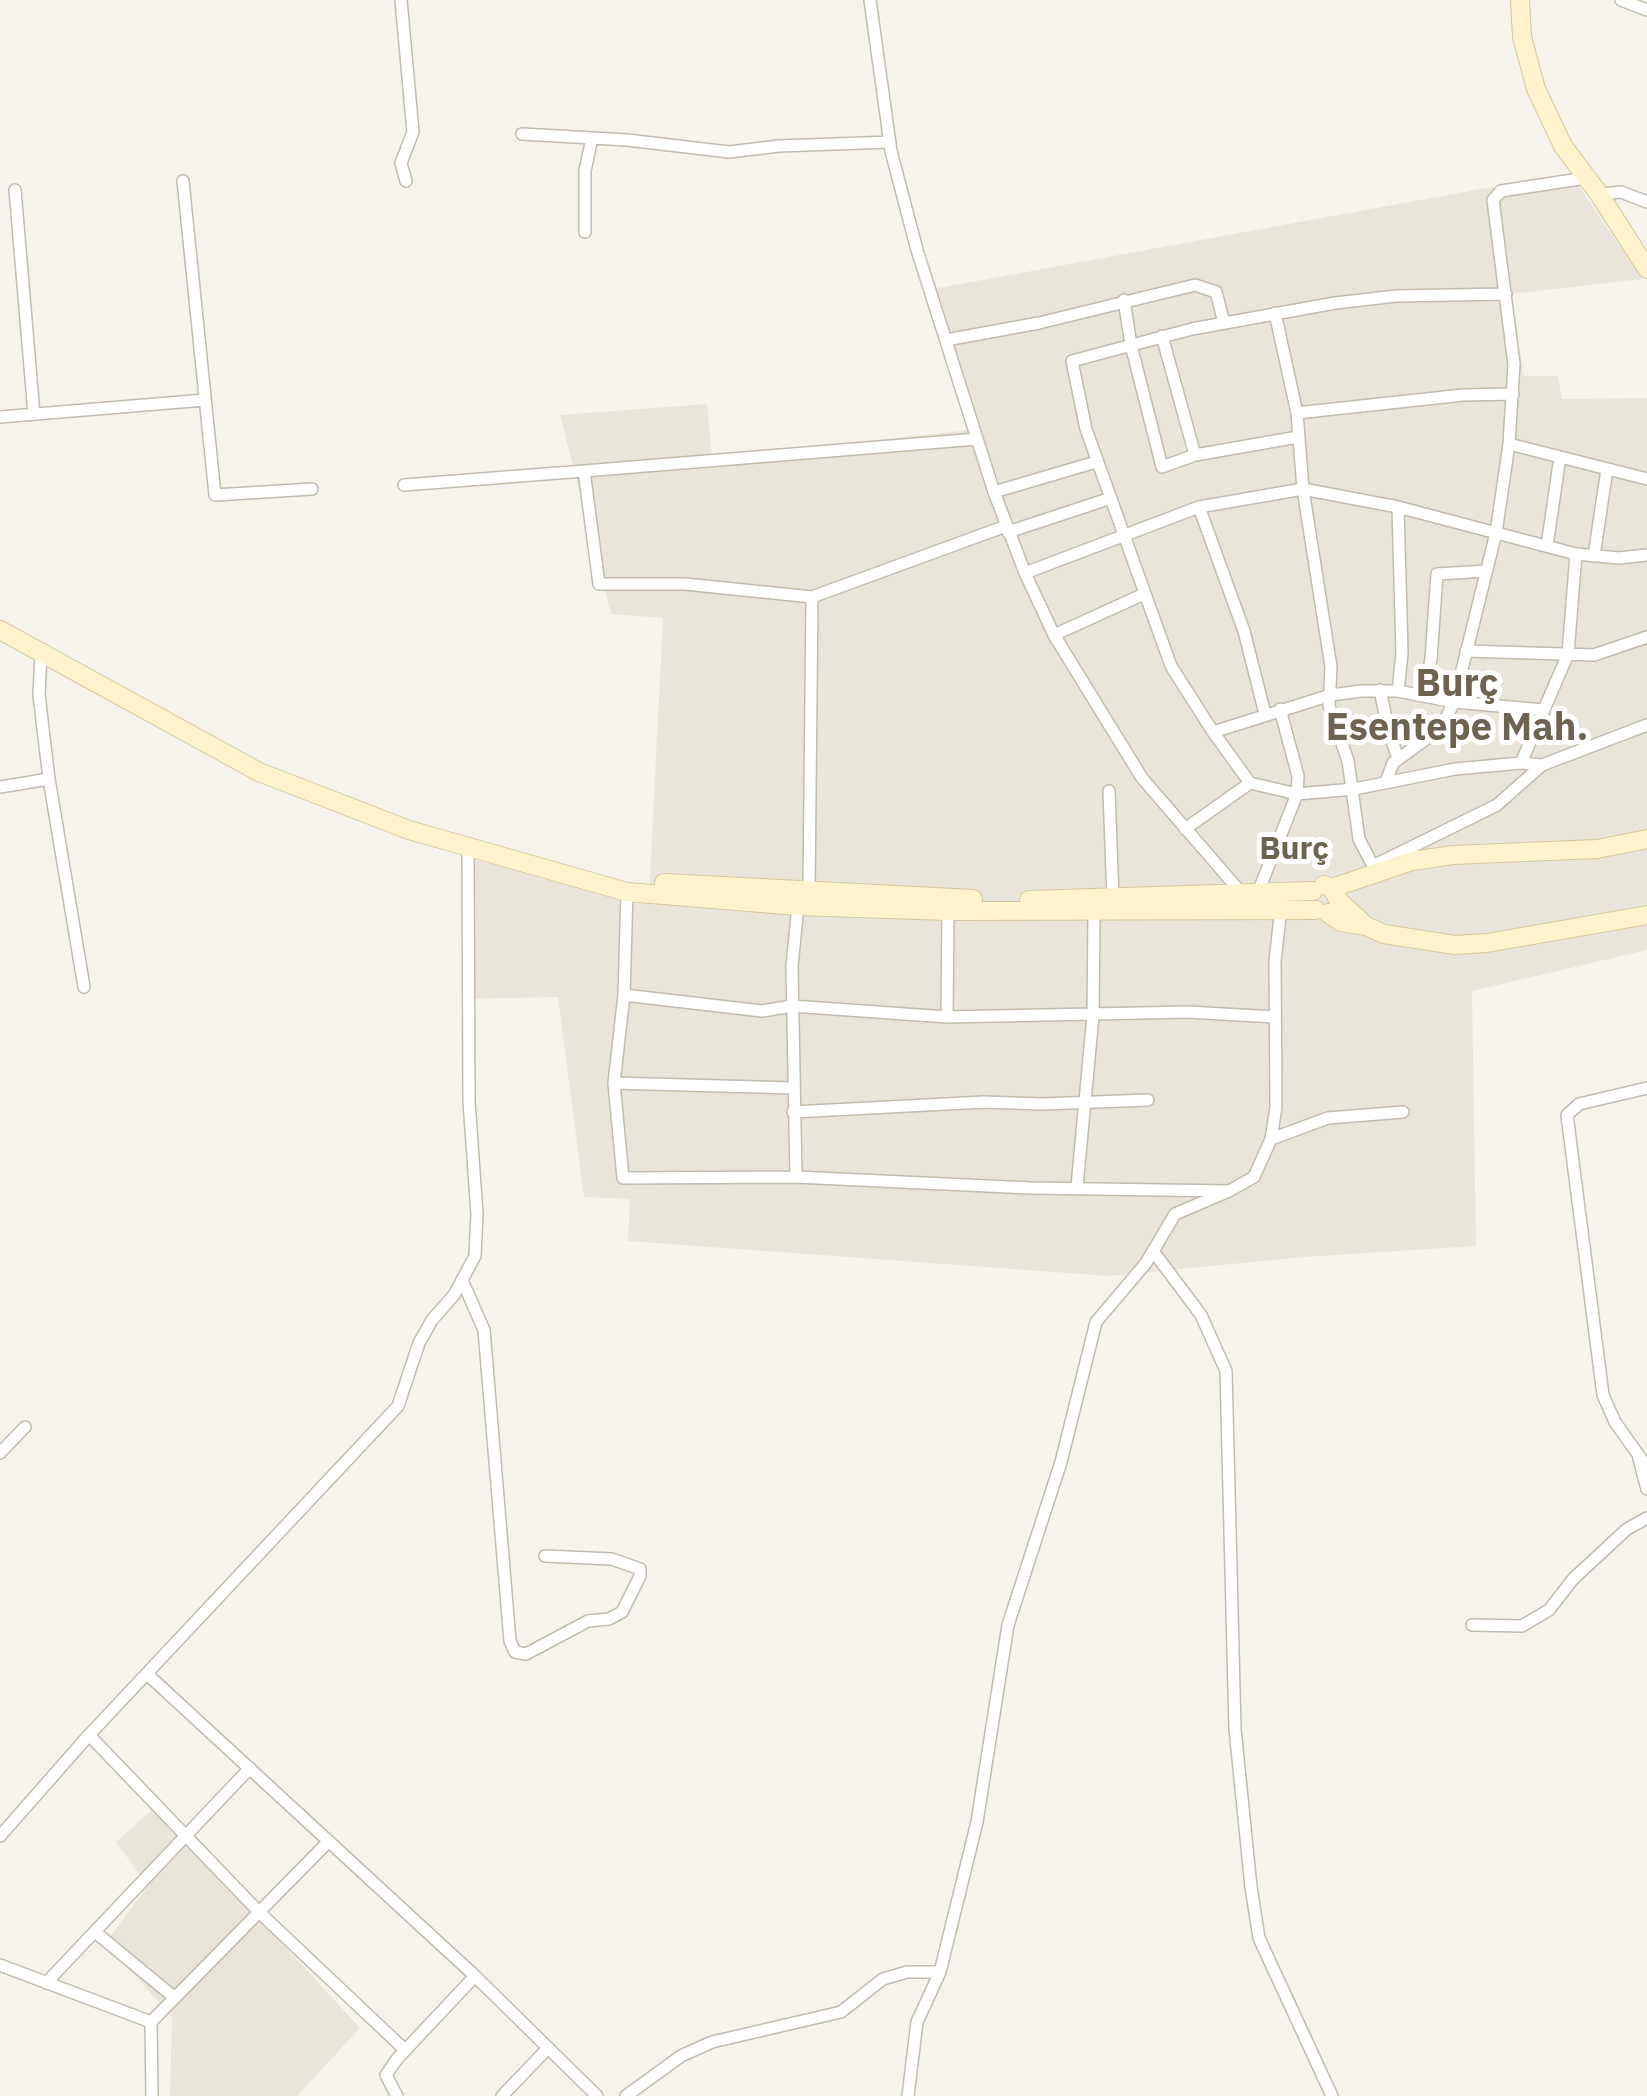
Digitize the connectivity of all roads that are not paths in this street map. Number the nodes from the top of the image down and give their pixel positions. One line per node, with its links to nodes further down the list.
1 (401, 0): 11 (street)
2 (870, 0): 8 (street)
3 (1520, 0): 9 (main road)
4 (1620, 0): 5 (street)
5 (1647, 10)
6 (522, 134): 7 (street)
7 (592, 138): 8 (street); 15 (street)
8 (890, 142): 22 (street)
9 (1586, 178): 13 (main road); 17 (street)
10 (183, 181): 25 (street)
11 (406, 181)
12 (15, 190): 26 (street)
13 (1599, 194): 14 (street); 16 (main road)
14 (1647, 202)
15 (585, 232)
16 (1647, 269)
17 (1506, 294): 19 (street); 24 (street)
18 (1124, 300): 20 (street); 22 (street); 23 (street)
19 (1275, 313): 20 (street); 27 (street)
20 (1224, 323): 21 (street)
21 (1162, 336): 23 (street); 32 (street)
22 (946, 340): 30 (street)
23 (1130, 344): 32 (street); 34 (street)
24 (1513, 394): 27 (street); 31 (street)
25 (205, 400): 26 (street); 39 (street)
26 (34, 414): 28 (street)
27 (1296, 414): 29 (street)
28 (0, 417)
29 (1298, 437): 32 (street); 40 (street)
30 (977, 438): 36 (street); 41 (street)
31 (1508, 444): 33 (street); 46 (street)
32 (1195, 455)
33 (1560, 457): 35 (street); 48 (street)
34 (1096, 462): 41 (street); 42 (street)
35 (1606, 469): 37 (street); 50 (street)
36 (584, 471): 38 (street); 55 (street)
37 (1647, 479)
38 (404, 485)
39 (312, 489)
40 (1302, 489): 43 (street); 44 (street); 64 (street)
41 (994, 492): 45 (street)
42 (1111, 498): 45 (street); 47 (street)
43 (1199, 506): 47 (street); 69 (street)
44 (1398, 508): 46 (street); 63 (street)
45 (1007, 529): 53 (street); 55 (street)
46 (1496, 533): 48 (street); 52 (street)
47 (1124, 536): 53 (street); 54 (street)
48 (1547, 546): 49 (street)
49 (1576, 554): 50 (street); 61 (street)
50 (1594, 556): 51 (street)
51 (1647, 556)
52 (1486, 571): 59 (street); 65 (street)
53 (1024, 574): 57 (street)
54 (1144, 594): 57 (street); 71 (street)
55 (812, 597): 90 (street)
56 (0, 630): 60 (main road)
57 (1054, 634): 83 (street)
58 (1647, 637): 61 (street)
59 (1466, 650): 61 (street); 66 (street)
60 (40, 654): 76 (street); 85 (main road)
61 (1568, 654): 68 (street)
62 (1380, 690): 63 (street); 64 (street); 73 (street)
63 (1398, 691): 65 (street)
64 (1330, 695): 67 (street); 80 (street)
65 (1424, 696): 66 (street)
66 (1454, 702): 68 (street); 73 (street)
67 (1280, 709): 69 (street); 82 (street)
68 (1544, 710): 74 (street)
69 (1265, 714): 71 (street)
70 (1644, 726): 72 (street); 75 (street)
71 (1212, 732): 78 (street)
72 (1647, 742)
73 (1398, 758): 77 (street)
74 (1522, 764): 75 (street); 77 (street)
75 (1542, 765): 86 (street)
76 (49, 779): 79 (street); 97 (street)
77 (1386, 782): 80 (street)
78 (1250, 783): 82 (street); 83 (street)
79 (0, 787)
80 (1354, 790): 82 (street); 86 (street)
81 (1108, 792): 89 (street)
82 (1297, 794): 91 (street)
83 (1186, 829): 91 (street)
84 (1647, 839): 86 (main road)
85 (468, 849): 87 (main road); 117 (street)
86 (1373, 870): 93 (main road)
87 (598, 882): 88 (main road); 90 (main road)
88 (627, 892): 90 (main road); 98 (street)
89 (1113, 898): 90 (main road); 91 (main road)
90 (814, 899): 94 (main road); 99 (street)
91 (1252, 900): 92 (main road); 95 (main road)
92 (1281, 902): 93 (main road); 93 (main road); 101 (street)
93 (1329, 903): 96 (main road)
94 (948, 911): 95 (main road); 102 (street)
95 (1094, 913): 100 (street)
96 (1647, 914)
97 (84, 987)
98 (624, 996): 99 (street); 103 (street)
99 (792, 1006): 102 (street); 104 (street)
100 (1093, 1016): 101 (street); 102 (street); 107 (street)
101 (1274, 1016): 110 (street)
102 (947, 1017)
103 (614, 1083): 104 (street); 111 (street)
104 (794, 1088): 108 (street)
105 (1647, 1088): 120 (street)
106 (1148, 1100): 107 (street)
107 (1084, 1102): 108 (street); 112 (street)
108 (794, 1112): 111 (street)
109 (1403, 1112): 110 (street)
110 (1271, 1139): 114 (street)
111 (796, 1177): 112 (street)
112 (1077, 1186): 113 (street)
113 (1166, 1190): 114 (street); 115 (street)
114 (1228, 1191): 115 (street)
115 (1189, 1208): 116 (street)
116 (1153, 1251): 135 (street); 148 (street)
117 (462, 1280): 124 (street); 126 (street)
118 (26, 1427): 119 (street)
119 (0, 1453)
120 (1638, 1455): 121 (street); 122 (street)
121 (1647, 1468)
122 (1647, 1489)
123 (1647, 1518): 125 (street)
124 (545, 1556)
125 (1472, 1625)
126 (147, 1674): 127 (street); 128 (street)
127 (90, 1736): 129 (street); 130 (street)
128 (250, 1768): 129 (street); 131 (street)
129 (186, 1835): 132 (street); 133 (street)
130 (0, 1836)
131 (329, 1841): 132 (street); 136 (street)
132 (260, 1912): 138 (street); 141 (street)
133 (95, 1932): 137 (street); 138 (street)
134 (0, 1965): 137 (street)
135 (940, 1972): 146 (street); 147 (street)
136 (475, 1976): 140 (street); 141 (street)
137 (46, 1983): 139 (street)
138 (175, 1998): 139 (street)
139 (151, 2022): 143 (street)
140 (548, 2048): 142 (street); 145 (street)
141 (406, 2050): 144 (street)
142 (588, 2093)
143 (152, 2096)
144 (397, 2096)
145 (502, 2096)
146 (626, 2096)
147 (908, 2096)
148 (1332, 2096)

